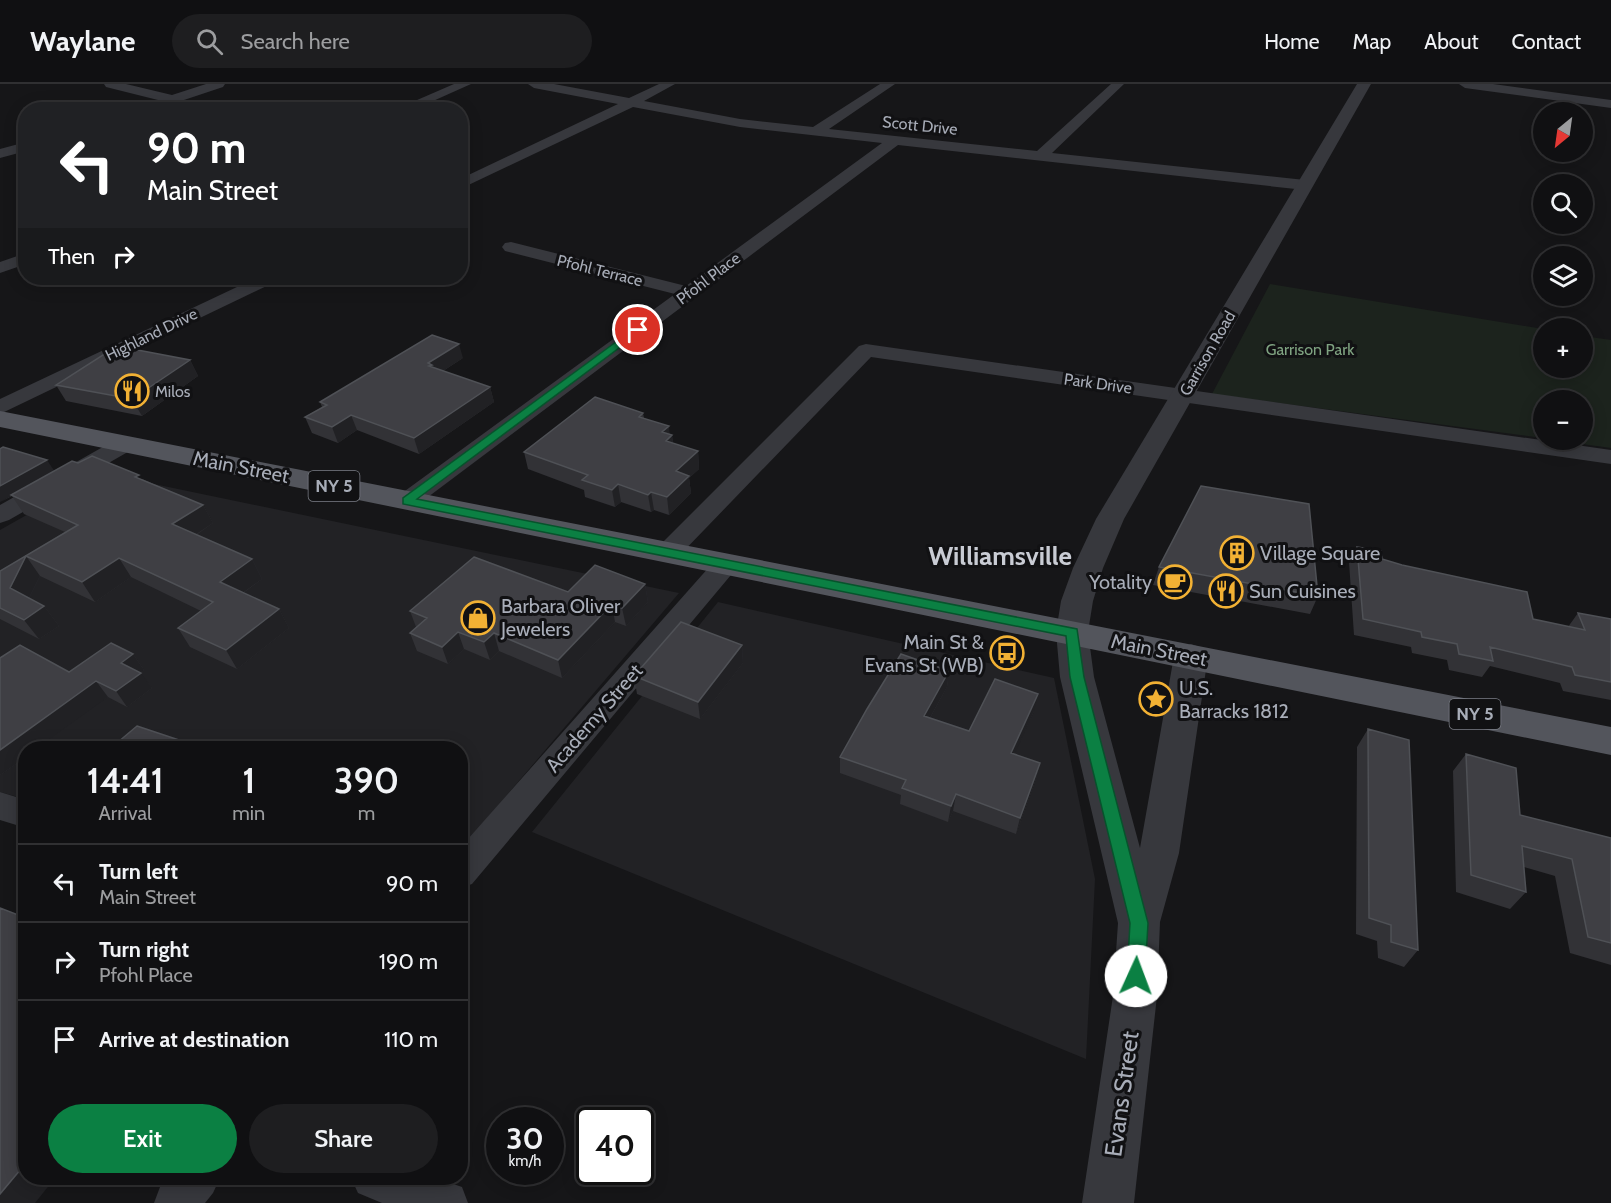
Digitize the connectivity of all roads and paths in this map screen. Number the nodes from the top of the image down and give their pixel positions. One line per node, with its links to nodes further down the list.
1 (110, 84): 10 (street)
2 (219, 84): 10 (street)
3 (465, 84): 12 (street)
4 (534, 84): 13 (street, Scott Drive)
5 (669, 84): 13 (street)
6 (889, 84): 15 (street)
7 (1118, 84): 19 (street)
8 (1364, 84): 21 (street, Garrison Road)
9 (1465, 84): 14 (street)
10 (172, 99): 11 (street)
11 (163, 102)
12 (420, 102)
13 (631, 102): 15 (street, Scott Drive); 20 (street)
14 (1611, 104)
15 (814, 132): 16 (street, Scott Drive)
16 (894, 141): 19 (street, Scott Drive); 26 (street, Pfohl Place)
17 (18, 148): 18 (street)
18 (0, 154)
19 (1040, 156): 21 (street, Scott Drive)
20 (468, 181)
21 (1305, 185): 27 (street, Garrison Road)
22 (511, 247): 26 (street, Pfohl Terrace)
23 (18, 261): 24 (street)
24 (0, 268)
25 (254, 285): 28 (street, Highland Drive)
26 (689, 292): 32 (street, Pfohl Place)
27 (1182, 396): 31 (street, Park Drive); 34 (street, Park Drive); 36 (street, Garrison Road)
28 (0, 407)
29 (0, 419): 30 (main road, Main Street / NY 5)
30 (125, 444): 32 (main road, Main Street / NY 5); 33 (street)
31 (1611, 457)
32 (407, 501): 34 (main road, Main Street / NY 5)
33 (0, 515)
34 (668, 552): 35 (main road, Main Street / NY 5)
35 (727, 563): 36 (main road, Main Street / NY 5); 41 (street, Academy Street)
36 (1072, 632): 37 (main road, Main Street / NY 5); 42 (street, Evans Street)
37 (1191, 656): 38 (main road, Main Street / NY 5); 42 (street)
38 (1611, 741)
39 (0, 806): 40 (street)
40 (18, 812)
41 (468, 864)
42 (1139, 923): 47 (street, Evans Street)
43 (192, 1185): 45 (street)
44 (393, 1185): 46 (street)
45 (176, 1203)
46 (446, 1203)
47 (1108, 1203)

